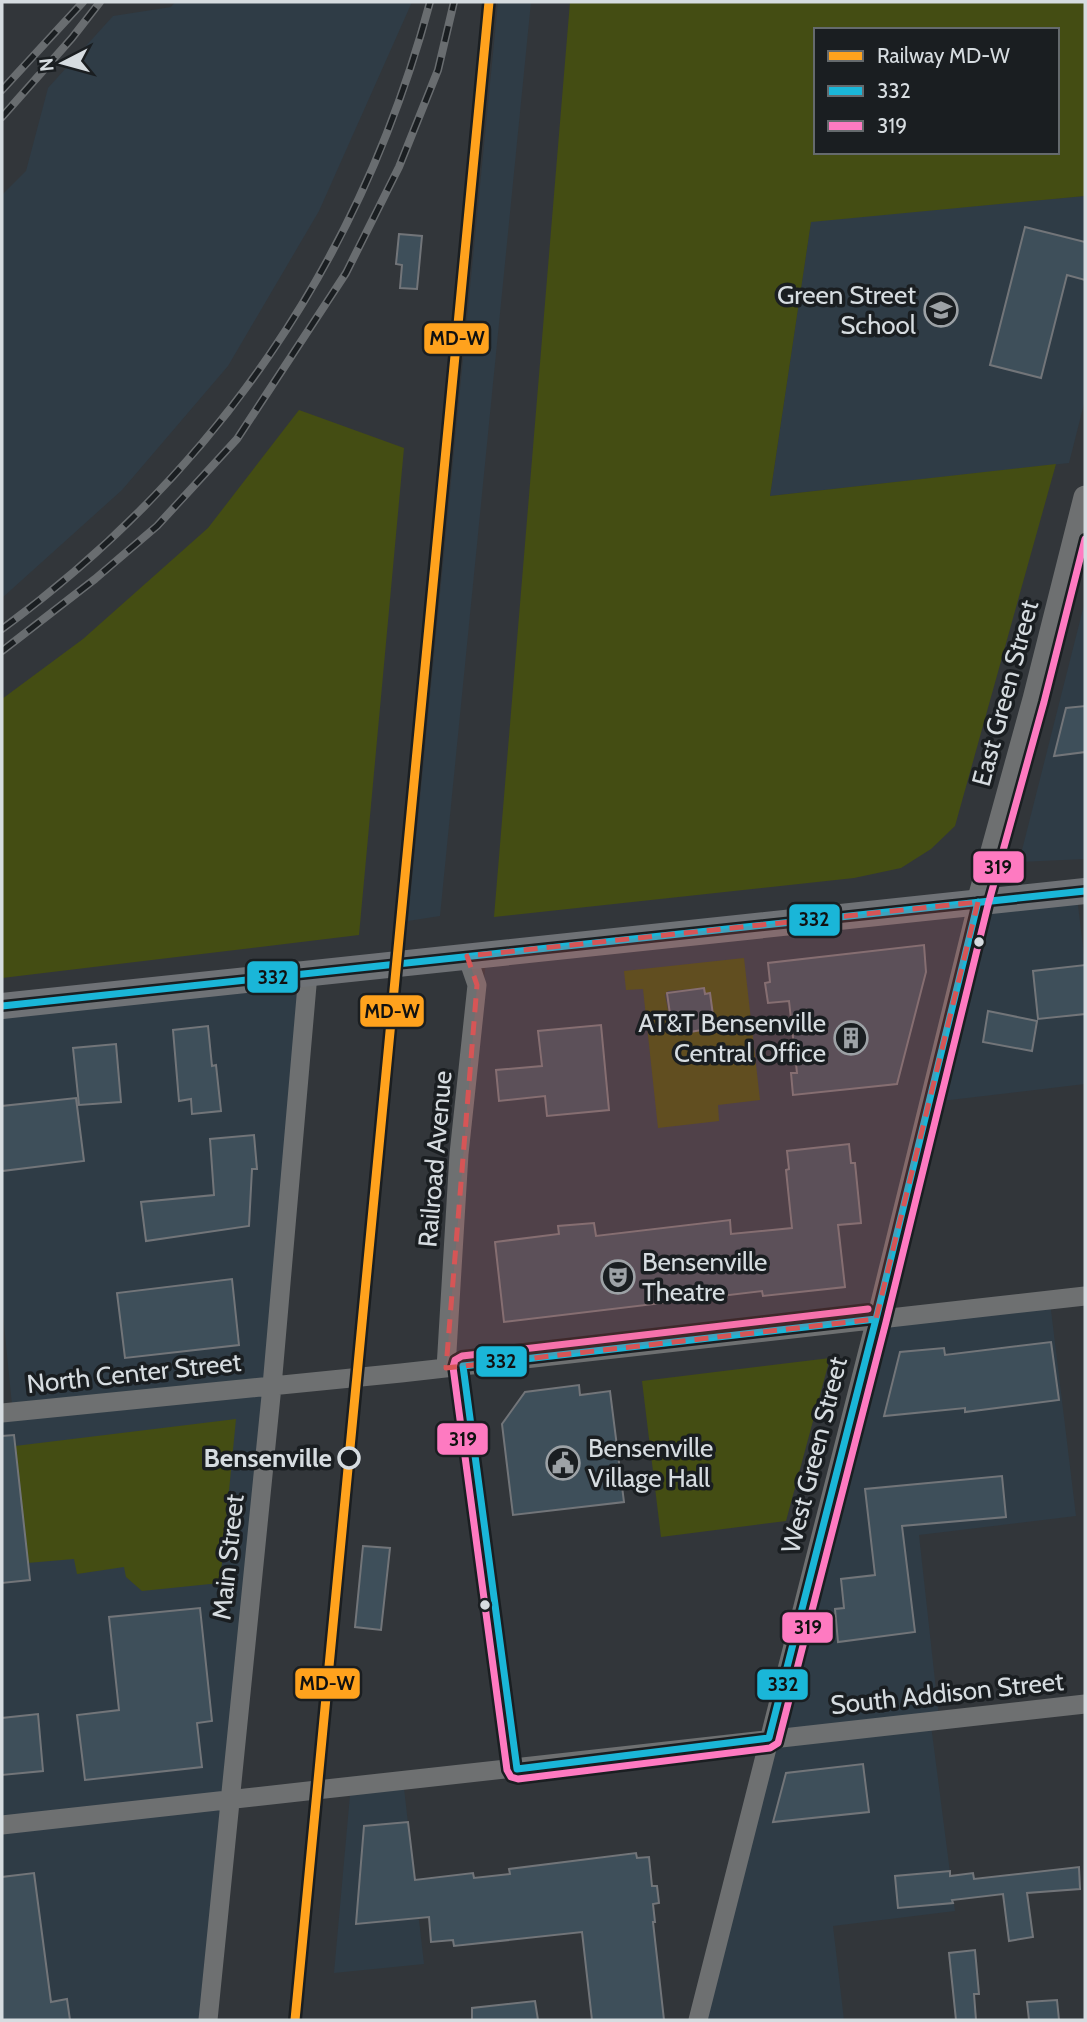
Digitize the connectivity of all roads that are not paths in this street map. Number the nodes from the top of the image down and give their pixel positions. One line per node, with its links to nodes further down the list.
1 (1085, 497): 3 (street, East Green Street)
2 (1085, 891): 3 (main road)
3 (978, 902): 4 (main road); 8 (street, West Green Street)
4 (467, 956): 5 (main road); 9 (street, Railroad Avenue)
5 (309, 974): 6 (main road); 10 (street, Main Street)
6 (2, 1006)
7 (1085, 1296): 8 (street, North Center Street)
8 (876, 1319): 9 (street, North Center Street); 13 (street, West Green Street)
9 (446, 1368): 10 (street, North Center Street)
10 (272, 1386): 11 (street, North Center Street); 14 (street, Main Street)
11 (2, 1413)
12 (1085, 1704): 13 (street, South Addison Street)
13 (769, 1738): 14 (street, South Addison Street); 17 (street, West Green Street)
14 (230, 1802): 15 (street, South Addison Street); 16 (street, Main Street)
15 (2, 1825)
16 (208, 2020)
17 (698, 2020)

